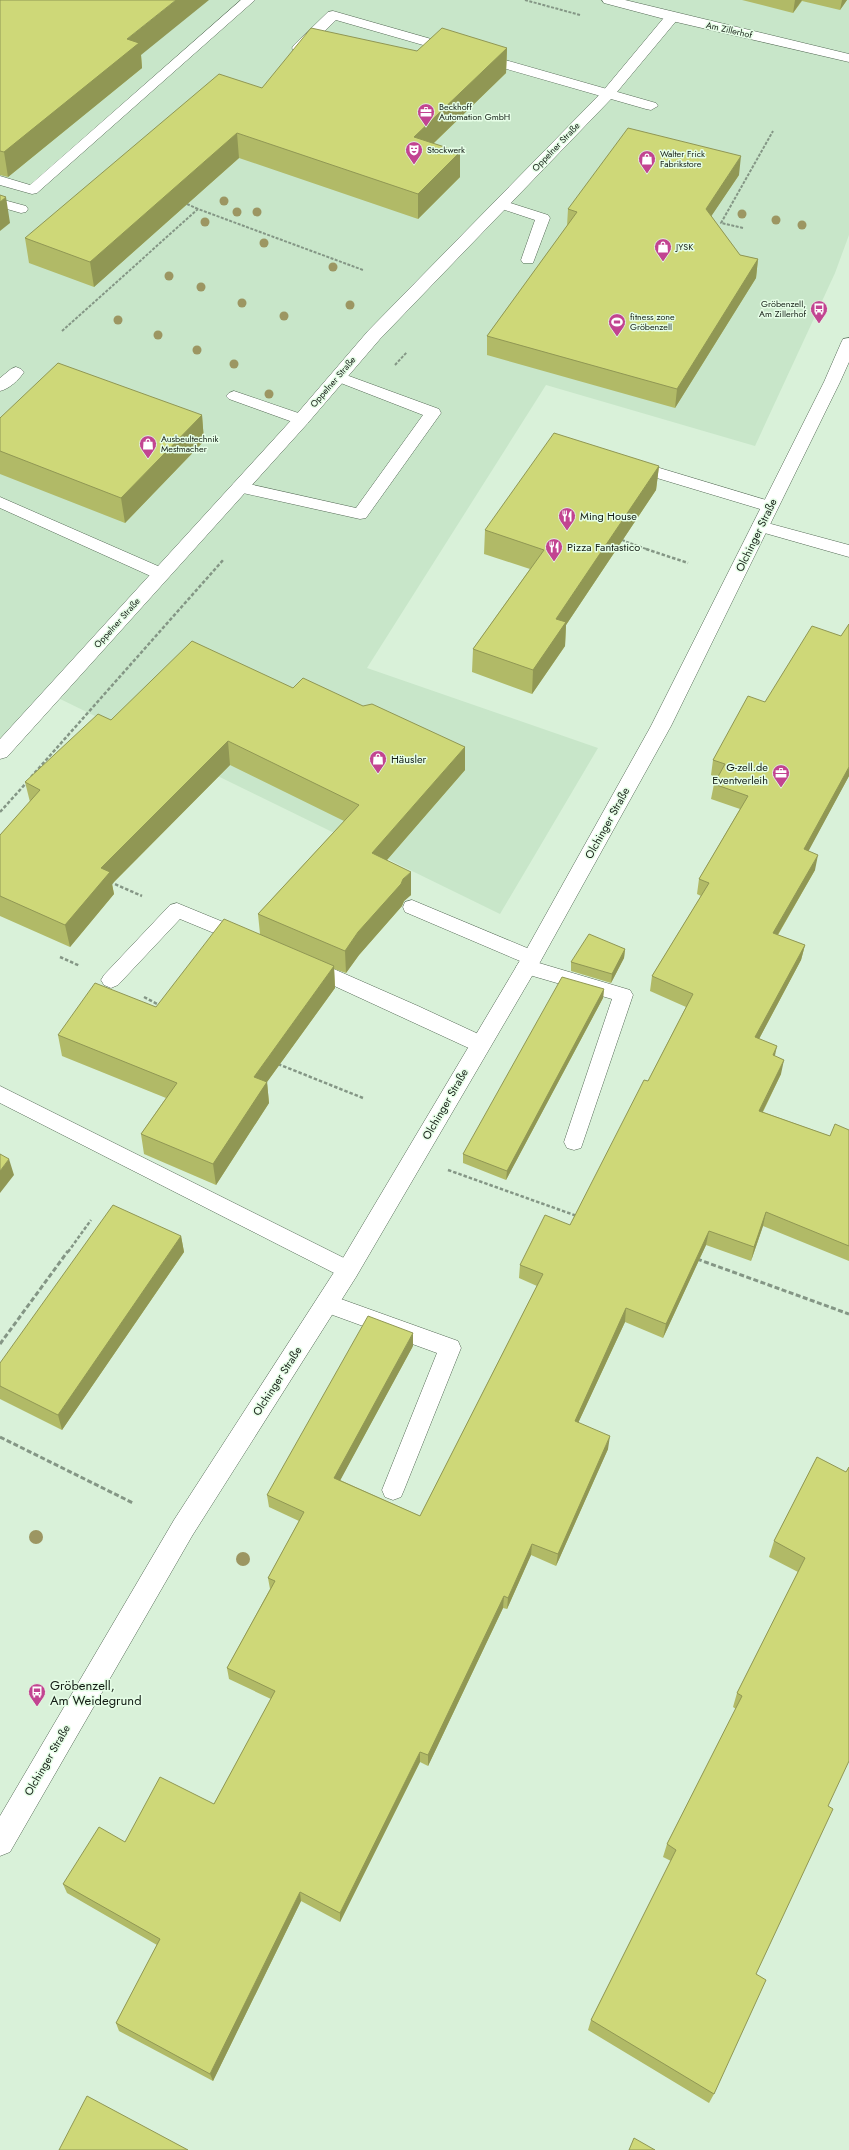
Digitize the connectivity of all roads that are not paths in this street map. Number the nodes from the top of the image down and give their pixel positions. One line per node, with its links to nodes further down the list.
1 (249, 0): 8 (lane)
2 (609, 0): 3 (street, Am Zillerhof)
3 (672, 17): 5 (street, Am Zillerhof); 6 (street, Oppelner Straße)
4 (292, 54): 6 (lane)
5 (849, 58)
6 (608, 95): 7 (lane); 10 (street, Oppelner Straße)
7 (651, 106)
8 (0, 180)
9 (0, 203): 11 (lane)
10 (501, 204): 12 (lane); 15 (street, Oppelner Straße)
11 (21, 210)
12 (528, 260)
13 (849, 343): 22 (street, Olchinger Straße)
14 (16, 372): 16 (lane)
15 (338, 377): 18 (street, Oppelner Straße); 20 (lane)
16 (0, 386)
17 (234, 396): 18 (lane)
18 (301, 420): 20 (street, Oppelner Straße)
19 (622, 462): 22 (lane)
20 (240, 487): 24 (street, Oppelner Straße)
21 (0, 502): 24 (lane)
22 (765, 516): 23 (lane); 29 (street, Olchinger Straße)
23 (849, 551)
24 (161, 574): 25 (street, Oppelner Straße)
25 (0, 752)
26 (412, 907): 29 (lane)
27 (257, 944): 30 (lane)
28 (294, 960): 31 (lane)
29 (529, 963): 31 (street, Olchinger Straße); 33 (lane)
30 (111, 980)
31 (480, 1044): 34 (street, Olchinger Straße)
32 (0, 1094): 34 (lane)
33 (574, 1142)
34 (348, 1270): 35 (street, Olchinger Straße)
35 (327, 1303): 36 (lane); 37 (street, Olchinger Straße)
36 (393, 1490)
37 (0, 1842)

